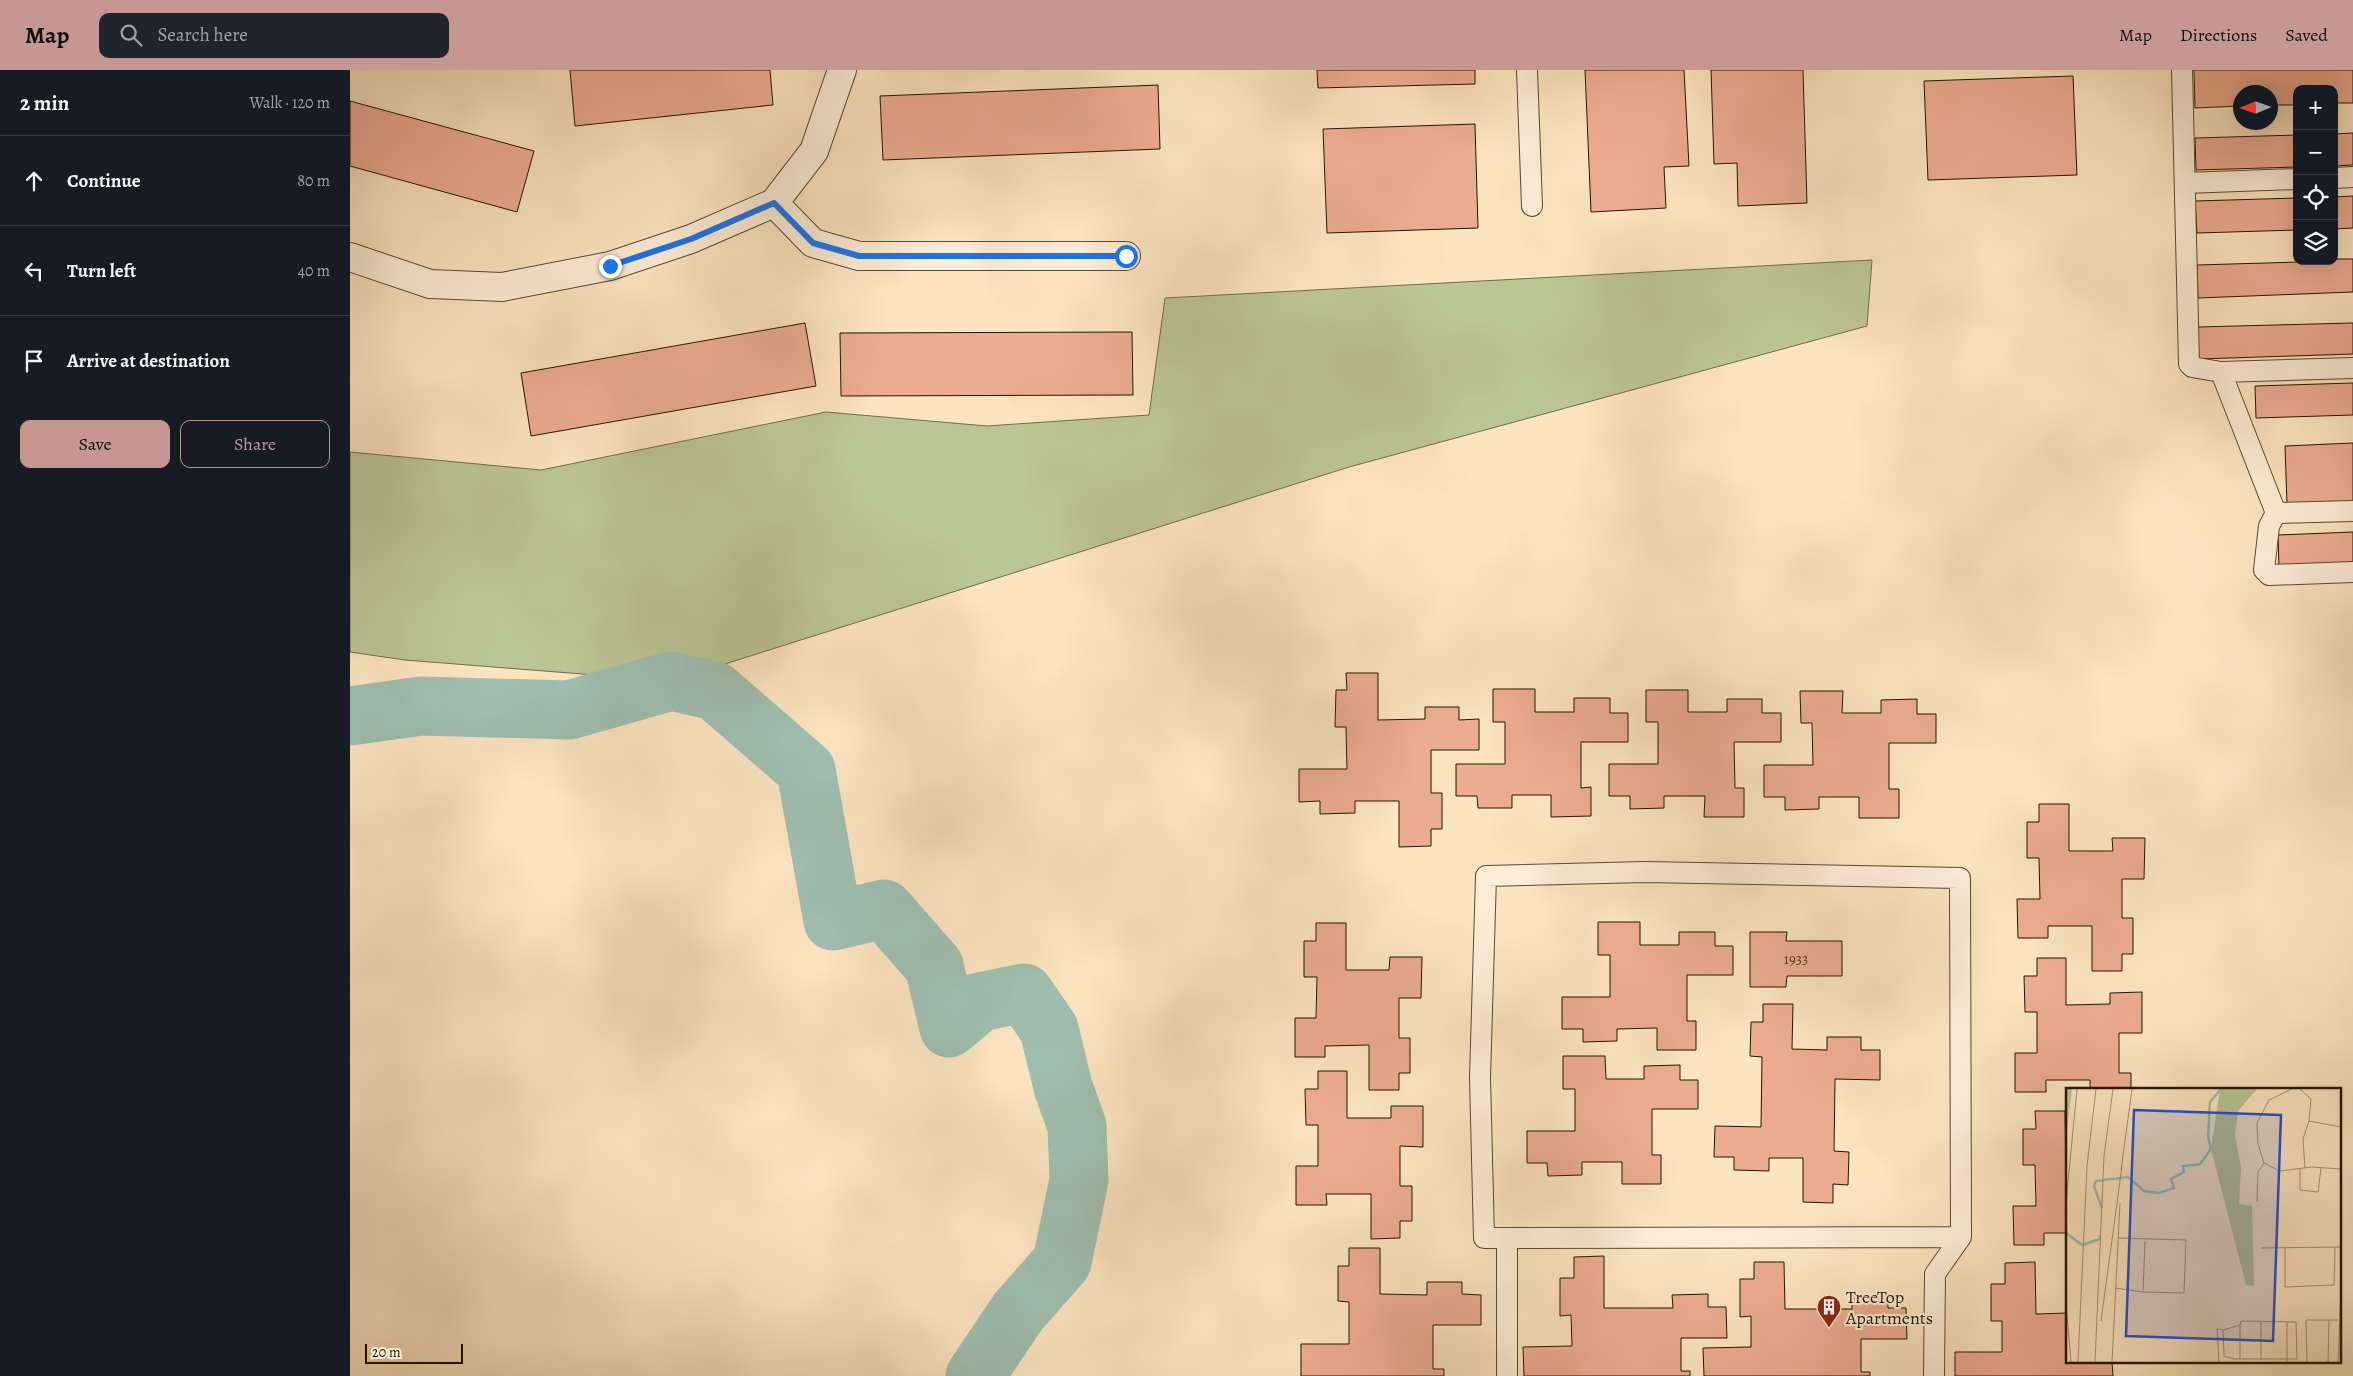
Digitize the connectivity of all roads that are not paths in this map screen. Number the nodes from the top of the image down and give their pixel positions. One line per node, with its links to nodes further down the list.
1 (842, 70): 8 (street)
2 (1527, 70): 9 (lane)
3 (2182, 70): 7 (lane)
4 (2353, 177): 5 (lane)
5 (2338, 178)
6 (2293, 179): 7 (lane)
7 (2185, 183): 13 (lane)
8 (774, 203): 10 (street); 11 (street)
9 (1532, 206)
10 (1126, 256)
11 (350, 257)
12 (2353, 368): 13 (lane)
13 (2222, 372): 15 (lane)
14 (2353, 511): 15 (lane)
15 (2276, 513): 16 (lane)
16 (2353, 572)
17 (1961, 1237): 18 (lane); 18 (lane); 20 (lane)
18 (1507, 1239): 19 (lane)
19 (1507, 1376)
20 (1934, 1376)

